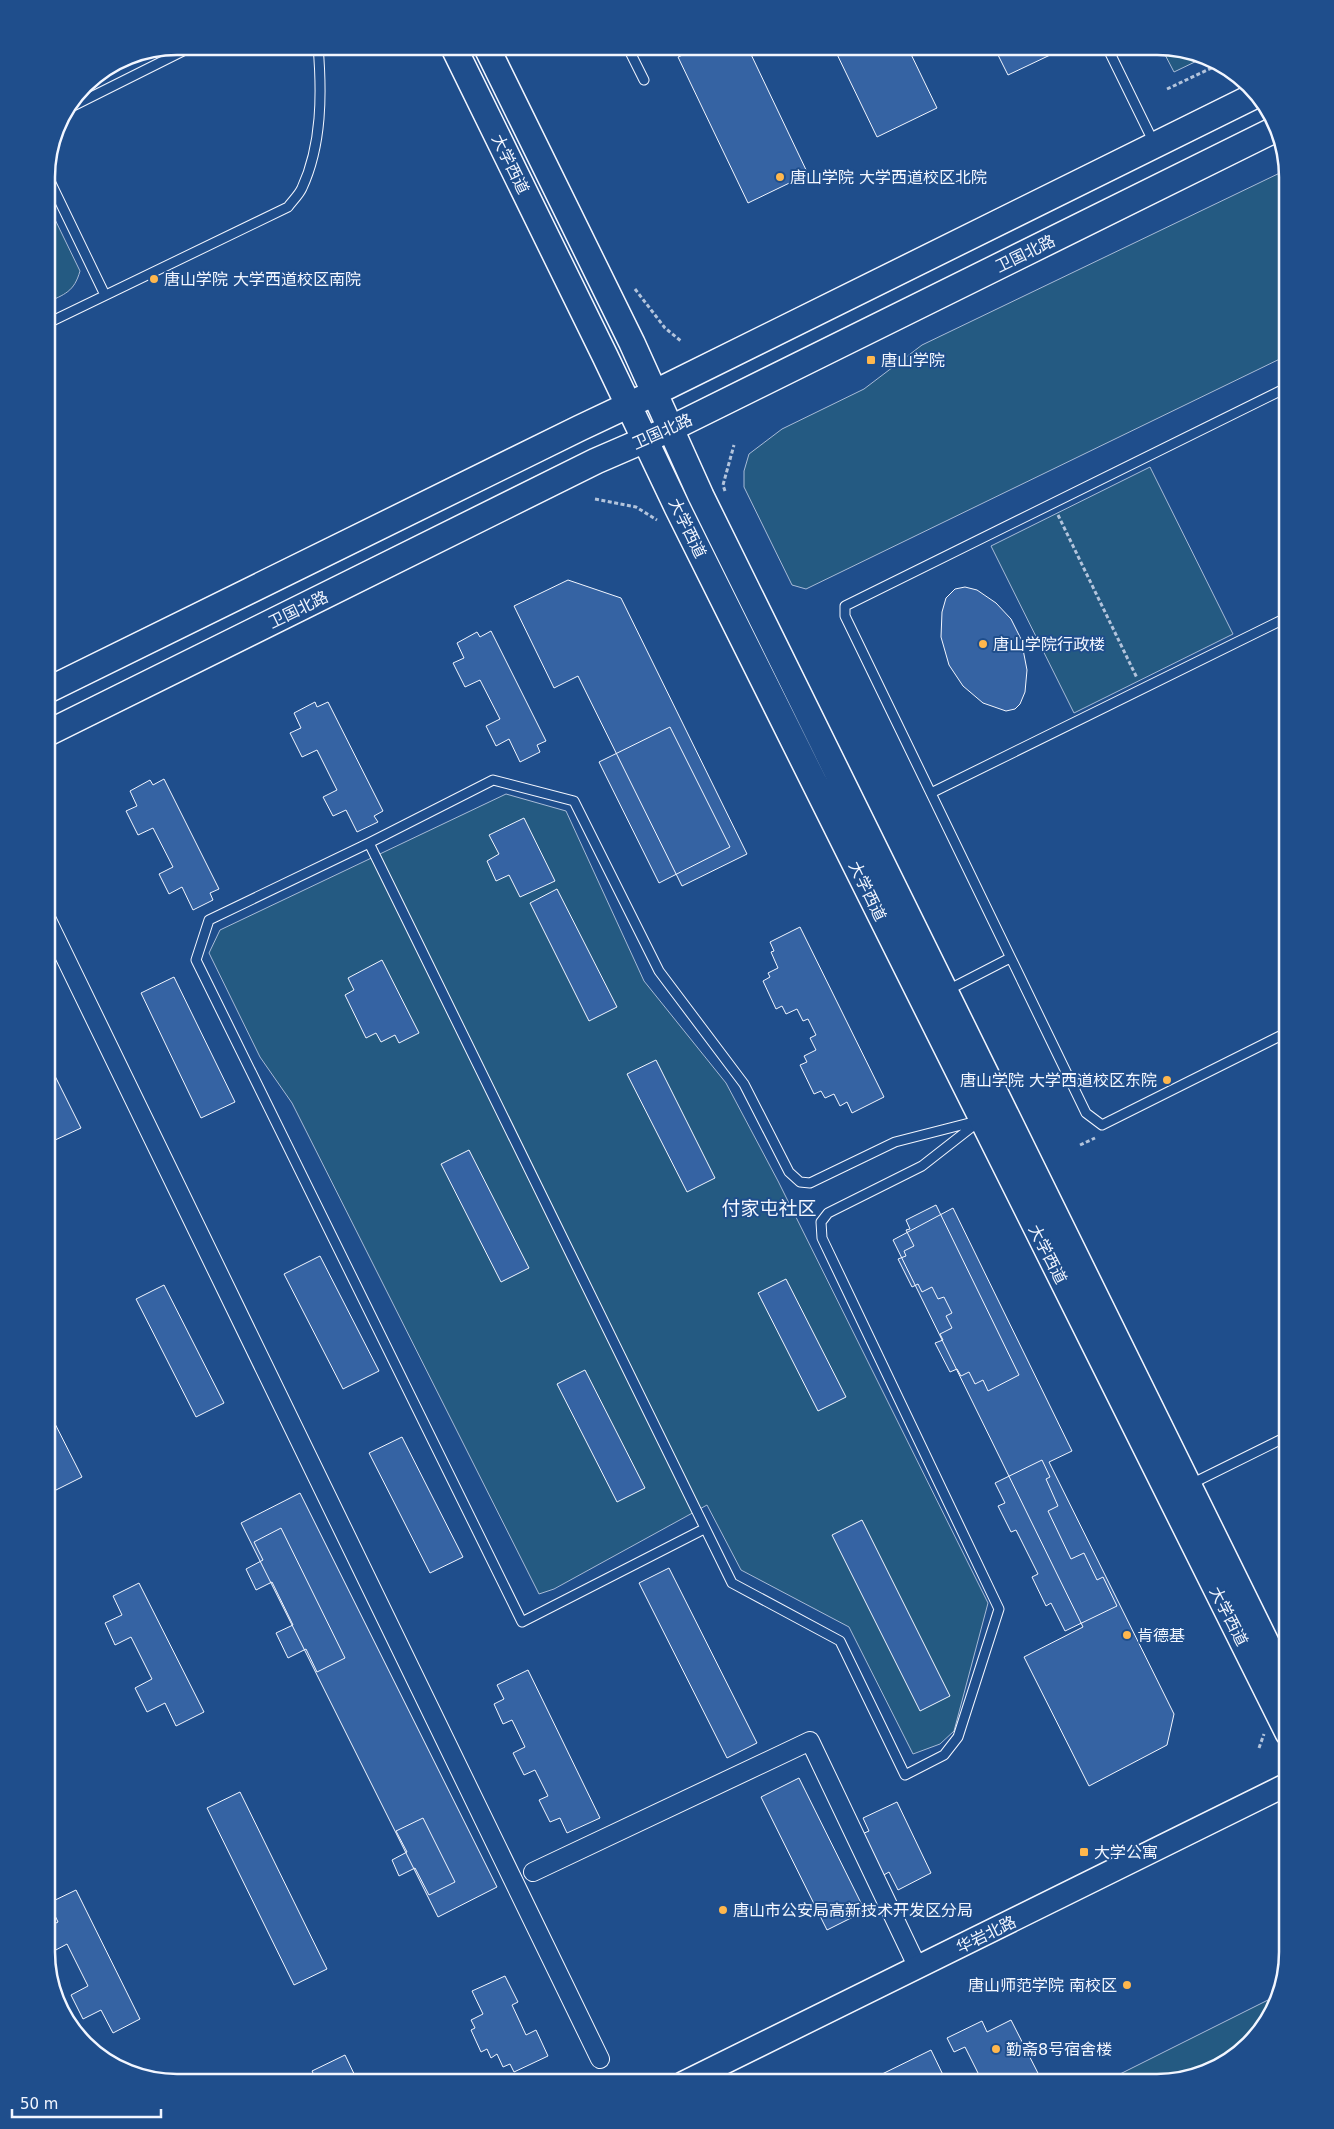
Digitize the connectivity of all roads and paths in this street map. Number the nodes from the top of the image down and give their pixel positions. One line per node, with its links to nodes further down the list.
1 (175, 55): 11 (lane)
2 (319, 55): 16 (lane)
3 (457, 55): 21 (main road, 大学西道)
4 (490, 55): 20 (main road, 大学西道)
5 (632, 55): 8 (lane)
6 (1111, 55): 13 (lane)
7 (1211, 68): 9 (path)
8 (644, 80)
9 (1167, 89)
10 (1250, 98): 13 (main road)
11 (81, 102)
12 (1270, 132): 22 (main road, 卫国北路)
13 (1154, 144): 20 (main road)
14 (55, 193): 16 (lane)
15 (635, 289): 18 (path)
16 (105, 295): 17 (lane)
17 (55, 320)
18 (681, 341)
19 (1279, 391): 27 (lane)
20 (654, 393): 21 (main road); 22 (main road, 大学西道)
21 (627, 405): 23 (main road, 大学西道); 30 (main road)
22 (670, 429): 23 (main road, 卫国北路); 37 (main road, 大学西道)
23 (644, 440): 32 (main road, 卫国北路); 39 (main road, 大学西道)
24 (734, 445): 25 (path)
25 (723, 485)
26 (595, 499): 28 (path)
27 (1052, 503): 31 (path); 33 (lane)
28 (656, 518)
29 (1279, 621): 31 (lane)
30 (55, 687)
31 (1142, 689): 33 (lane)
32 (55, 730)
33 (931, 793): 36 (lane)
34 (369, 843): 39 (lane); 42 (lane); 42 (lane)
35 (55, 937): 48 (street)
36 (1010, 958): 37 (lane); 38 (lane)
37 (946, 992): 41 (main road, 大学西道)
38 (1279, 1036)
39 (982, 1120): 42 (lane); 44 (main road, 大学西道)
40 (1279, 1440): 41 (lane)
41 (1189, 1485): 43 (main road, 大学西道)
42 (704, 1529)
43 (1279, 1669)
44 (1279, 1715)
45 (1279, 1788): 47 (street, 华岩北路)
46 (533, 1872): 47 (street)
47 (918, 1968): 49 (street, 华岩北路)
48 (600, 2059)
49 (701, 2074)

